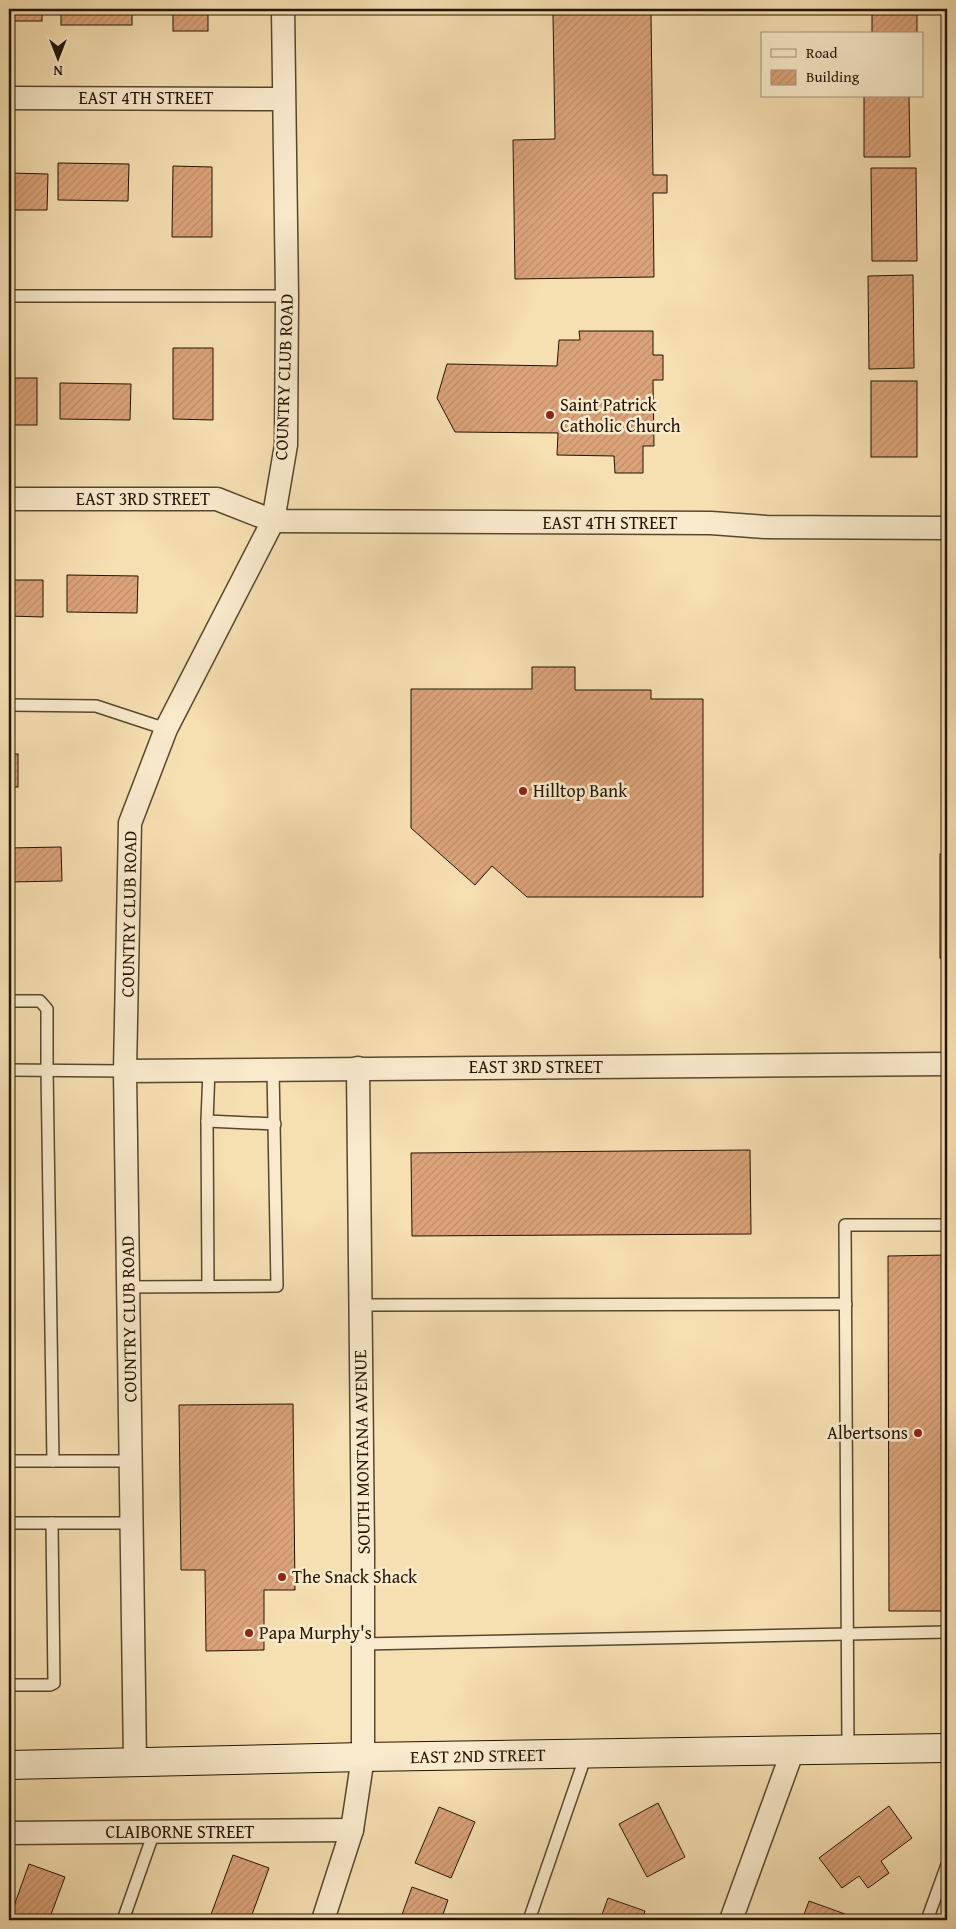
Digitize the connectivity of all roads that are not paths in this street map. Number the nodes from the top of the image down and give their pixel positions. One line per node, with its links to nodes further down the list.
1 (283, 9): 3 (street, COUNTRY CLUB ROAD)
2 (9, 98): 3 (street, EAST 4TH STREET)
3 (283, 99): 5 (street, COUNTRY CLUB ROAD)
4 (9, 296): 5 (lane)
5 (287, 296): 7 (street, COUNTRY CLUB ROAD)
6 (9, 499): 7 (street, EAST 3RD STREET)
7 (273, 521): 8 (street, EAST 4TH STREET); 10 (street, COUNTRY CLUB ROAD)
8 (947, 528)
9 (9, 705): 10 (lane)
10 (166, 729): 18 (street, COUNTRY CLUB ROAD)
11 (9, 1001): 16 (lane)
12 (947, 1064): 13 (street, EAST 3RD STREET)
13 (358, 1068): 14 (street, EAST 3RD STREET); 25 (street, SOUTH MONTANA AVENUE)
14 (273, 1069): 17 (street, EAST 3RD STREET); 20 (lane)
15 (9, 1070): 16 (lane)
16 (46, 1070): 18 (lane); 27 (lane)
17 (209, 1070): 18 (street, EAST 3RD STREET); 19 (lane)
18 (125, 1071): 23 (street, COUNTRY CLUB ROAD)
19 (206, 1121): 20 (lane); 22 (lane)
20 (275, 1124): 22 (lane)
21 (947, 1225): 24 (lane)
22 (208, 1286): 23 (lane)
23 (128, 1287): 28 (street, COUNTRY CLUB ROAD)
24 (846, 1304): 25 (lane); 33 (lane)
25 (360, 1305): 34 (street, SOUTH MONTANA AVENUE)
26 (9, 1461): 27 (lane)
27 (53, 1461): 28 (lane)
28 (131, 1461): 31 (street, COUNTRY CLUB ROAD)
29 (9, 1523): 30 (lane)
30 (52, 1523): 31 (lane); 35 (lane)
31 (132, 1523): 41 (street, COUNTRY CLUB ROAD)
32 (947, 1632): 33 (lane)
33 (848, 1634): 34 (lane); 38 (lane)
34 (362, 1644): 40 (street, SOUTH MONTANA AVENUE)
35 (9, 1686)
36 (947, 1748): 38 (main road, EAST 2ND STREET)
37 (792, 1750): 38 (main road, EAST 2ND STREET); 39 (main road, EAST 2ND STREET); 50 (street)
38 (848, 1750)
39 (586, 1755): 40 (main road, EAST 2ND STREET); 49 (lane)
40 (363, 1757): 41 (main road, EAST 2ND STREET); 43 (street, SOUTH MONTANA AVENUE)
41 (135, 1762): 42 (main road, EAST 2ND STREET)
42 (9, 1765)
43 (352, 1830): 44 (street, CLAIBORNE STREET); 48 (street, SOUTH MONTANA AVENUE)
44 (154, 1832): 45 (street, CLAIBORNE STREET); 47 (lane)
45 (9, 1833)
46 (947, 1865): 51 (lane)
47 (123, 1920)
48 (323, 1920)
49 (529, 1920)
50 (731, 1920)
51 (927, 1920)

